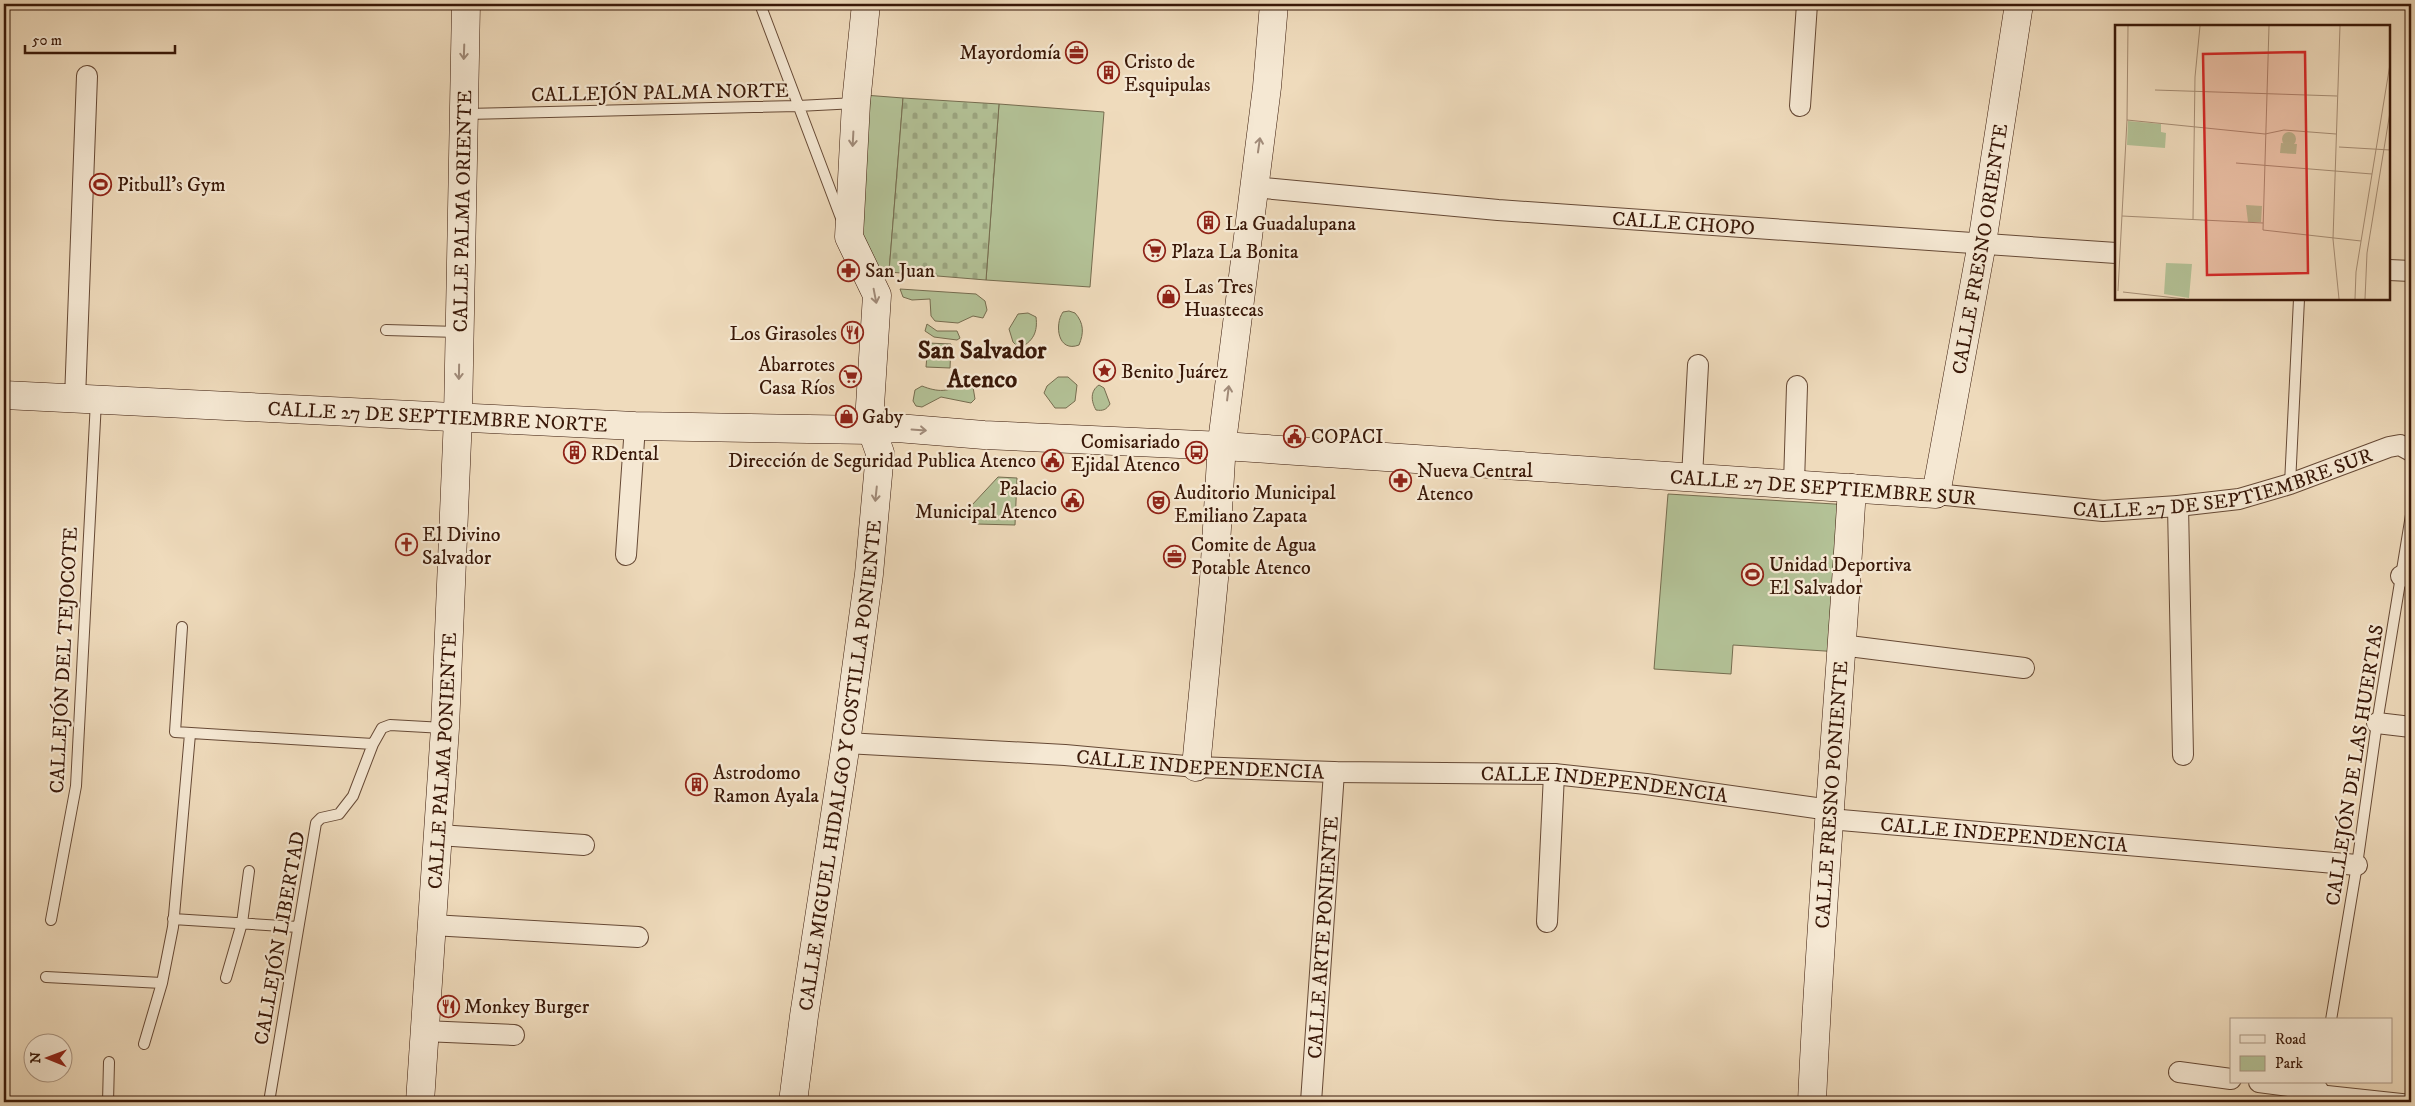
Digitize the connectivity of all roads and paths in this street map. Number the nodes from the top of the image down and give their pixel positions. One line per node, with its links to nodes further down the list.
1 (466, 4): 11 (street, CALLE PALMA ORIENTE, one-way to 11)
2 (760, 4): 9 (lane)
3 (866, 4): 8 (street)
4 (1274, 4): 12 (street, one-way to 4)
5 (1807, 4): 10 (street)
6 (2019, 4): 14 (street, CALLE FRESNO ORIENTE)
7 (87, 76): 24 (street)
8 (856, 103): 9 (lane, CALLEJÓN PALMA NORTE); 13 (street, one-way to 13)
9 (798, 106): 11 (lane, CALLEJÓN PALMA NORTE); 13 (lane)
10 (1800, 106)
11 (465, 114): 20 (street, CALLE PALMA ORIENTE)
12 (1253, 187): 14 (street, CALLE CHOPO); 28 (street, one-way to 12)
13 (849, 237): 27 (street, one-way to 27)
14 (1982, 243): 15 (street, CALLE CHOPO); 34 (street, CALLE FRESNO ORIENTE)
15 (2115, 253)
16 (2390, 270): 17 (street)
17 (2411, 271)
18 (2299, 300): 32 (lane)
19 (386, 330): 20 (lane)
20 (459, 332): 25 (street, CALLE PALMA ORIENTE, one-way to 25)
21 (1698, 365): 30 (street)
22 (1797, 386): 31 (street)
23 (4, 395): 24 (street, CALLE 27 DE SEPTIEMBRE NORTE)
24 (85, 399): 25 (street, CALLE 27 DE SEPTIEMBRE NORTE); 58 (lane, CALLEJÓN DEL TEJOCOTE)
25 (458, 417): 26 (street, CALLE 27 DE SEPTIEMBRE NORTE); 44 (street, CALLE PALMA PONIENTE)
26 (635, 426): 27 (street, CALLE 27 DE SEPTIEMBRE NORTE); 37 (street)
27 (870, 430): 28 (street, CALLE 27 DE SEPTIEMBRE NORTE, one-way to 28); 46 (street, CALLE MIGUEL HIDALGO Y COSTILLA PONIENTE, one-way to 46)
28 (1223, 446): 30 (street, CALLE 27 DE SEPTIEMBRE SUR); 49 (street)
29 (2411, 451): 32 (street, CALLE 27 DE SEPTIEMBRE SUR)
30 (1692, 477): 31 (street, CALLE 27 DE SEPTIEMBRE SUR)
31 (1794, 484): 33 (street, CALLE 27 DE SEPTIEMBRE SUR)
32 (2290, 484): 35 (street, CALLE 27 DE SEPTIEMBRE SUR)
33 (1852, 488): 34 (street, CALLE 27 DE SEPTIEMBRE SUR); 40 (street, CALLE FRESNO PONIENTE)
34 (1936, 494): 35 (street, CALLE 27 DE SEPTIEMBRE SUR)
35 (2178, 506): 48 (street)
36 (2411, 515): 38 (lane, CALLEJÓN DE LAS HUERTAS)
37 (626, 555)
38 (2406, 576): 42 (lane, CALLEJÓN DE LAS HUERTAS)
39 (182, 627): 45 (lane)
40 (1841, 645): 41 (street); 52 (street, CALLE FRESNO PONIENTE)
41 (2024, 668)
42 (2377, 723): 43 (street); 55 (lane, CALLEJÓN DE LAS HUERTAS)
43 (2411, 727)
44 (445, 728): 47 (lane); 53 (street, CALLE PALMA PONIENTE)
45 (190, 734): 47 (lane); 57 (lane)
46 (846, 743): 49 (street, CALLE INDEPENDENCIA); 80 (street, CALLE MIGUEL HIDALGO Y COSTILLA PONIENTE)
47 (373, 744): 62 (lane, CALLEJÓN LIBERTAD)
48 (2182, 755)
49 (1196, 767): 50 (street, CALLE INDEPENDENCIA)
50 (1334, 772): 51 (street, CALLE INDEPENDENCIA); 81 (street, CALLE ARTE PONIENTE)
51 (1554, 774): 52 (street, CALLE INDEPENDENCIA); 60 (street)
52 (1831, 813): 55 (street, CALLE INDEPENDENCIA); 82 (street, CALLE FRESNO PONIENTE)
53 (438, 835): 54 (street); 61 (street, CALLE PALMA PONIENTE)
54 (584, 845)
55 (2357, 865): 67 (lane, CALLEJÓN DE LAS HUERTAS)
56 (249, 871): 59 (lane)
57 (173, 919): 59 (lane); 66 (lane)
58 (50, 920)
59 (242, 922): 62 (lane); 65 (lane)
60 (1547, 922)
61 (432, 925): 63 (street); 68 (street, CALLE PALMA PONIENTE)
62 (298, 927): 78 (lane, CALLEJÓN LIBERTAD)
63 (638, 937)
64 (46, 976): 66 (lane)
65 (226, 978)
66 (162, 983): 70 (lane)
67 (2331, 1018)
68 (424, 1031): 69 (street); 79 (street, CALLE PALMA PONIENTE)
69 (514, 1035)
70 (144, 1044)
71 (109, 1062): 77 (lane)
72 (2179, 1072): 73 (street)
73 (2230, 1079)
74 (2272, 1084): 75 (street)
75 (2318, 1091): 76 (lane)
76 (2411, 1100)
77 (108, 1102)
78 (269, 1102)
79 (420, 1102)
80 (793, 1102)
81 (1311, 1102)
82 (1812, 1102)

